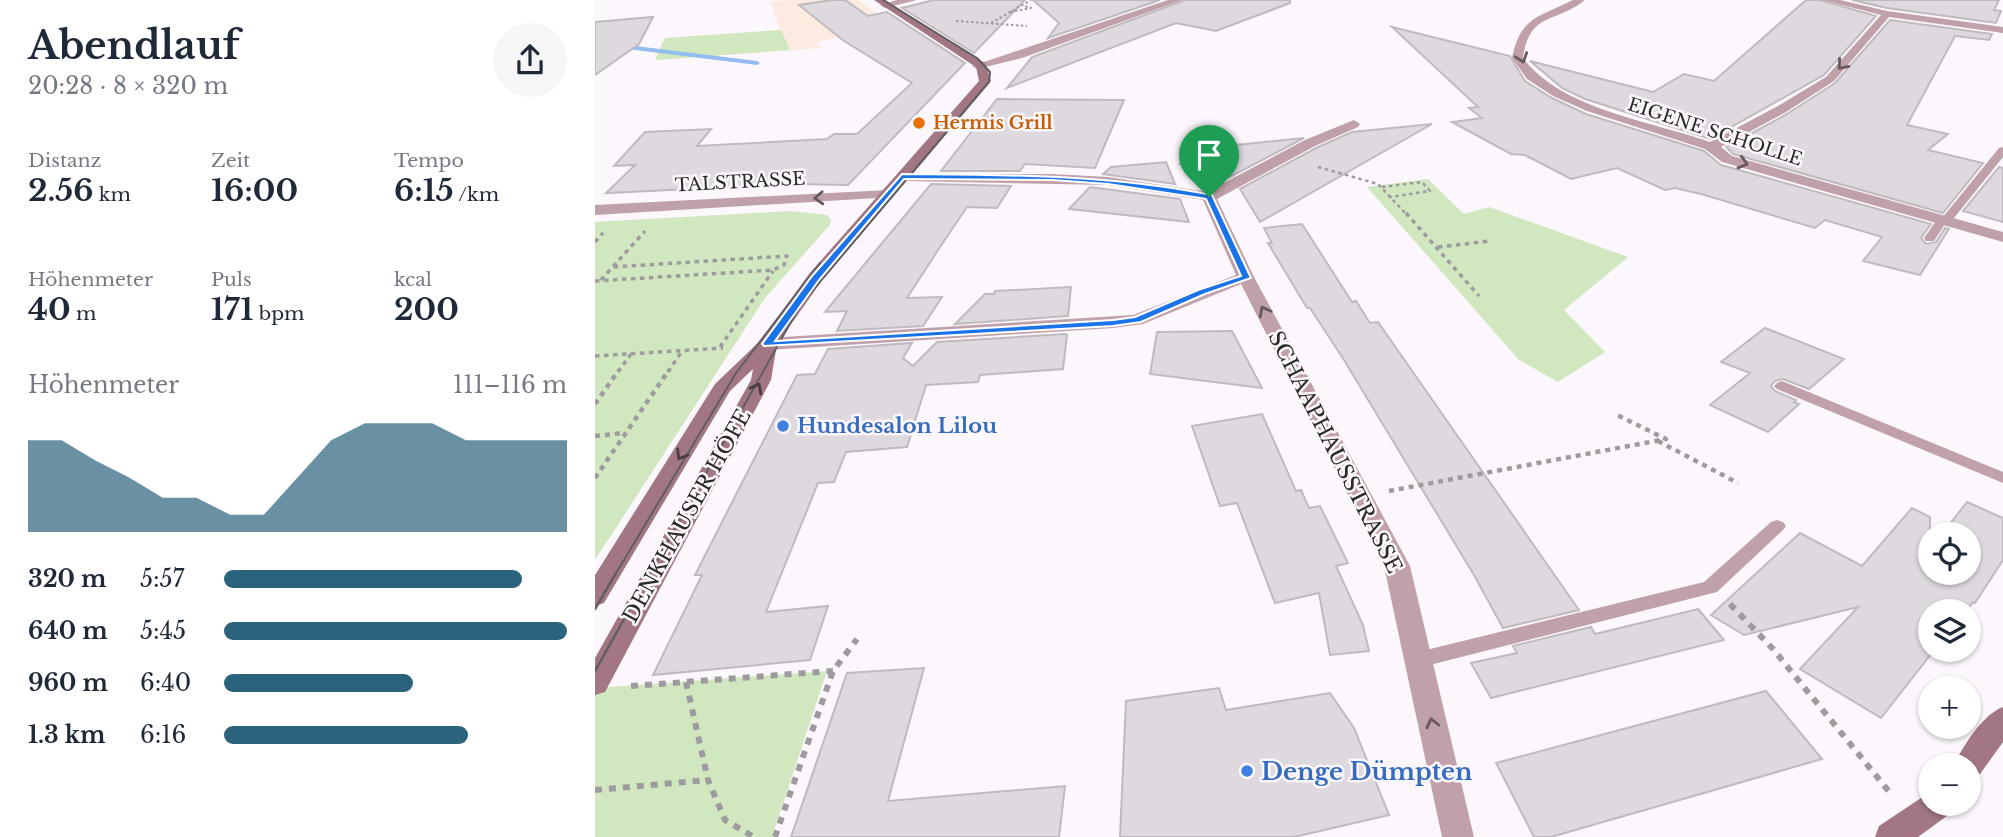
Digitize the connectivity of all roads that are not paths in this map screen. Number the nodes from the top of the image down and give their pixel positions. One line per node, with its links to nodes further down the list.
1 (912, 0): 5 (street)
2 (1177, 0): 9 (street)
3 (1580, 0): 11 (street, EIGENE SCHOLLE, one-way to 11)
4 (1829, 0): 6 (street)
5 (882, 2): 9 (street)
6 (1852, 2): 7 (street)
7 (1887, 14): 8 (street); 11 (street, one-way to 11)
8 (2003, 30)
9 (979, 65): 13 (street, DENKHAUSER HÖFE)
10 (1354, 124): 15 (street)
11 (1712, 146): 17 (street, EIGENE SCHOLLE, one-way to 17)
12 (2003, 149): 17 (lane)
13 (902, 177): 14 (street, DENKHAUSER HÖFE); 15 (street)
14 (888, 194): 16 (street, TALSTRASSE, one-way to 16); 21 (street, DENKHAUSER HÖFE)
15 (1209, 197): 20 (street, SCHAAPHAUSSTRASSE)
16 (595, 210)
17 (1944, 220): 18 (street, EIGENE SCHOLLE); 19 (lane)
18 (2003, 237)
19 (1930, 238)
20 (1246, 278): 21 (street); 26 (street, SCHAAPHAUSSTRASSE, one-way to 20)
21 (768, 344): 25 (street, DENKHAUSER HÖFE, one-way to 25); 27 (street, DENKHAUSER HÖFE, one-way to 21)
22 (1783, 386): 23 (lane)
23 (2003, 478)
24 (1777, 526): 26 (lane)
25 (595, 596)
26 (1418, 660): 30 (street, SCHAAPHAUSSTRASSE, one-way to 26)
27 (595, 684)
28 (2003, 719): 29 (street)
29 (1978, 753)
30 (1458, 837)

